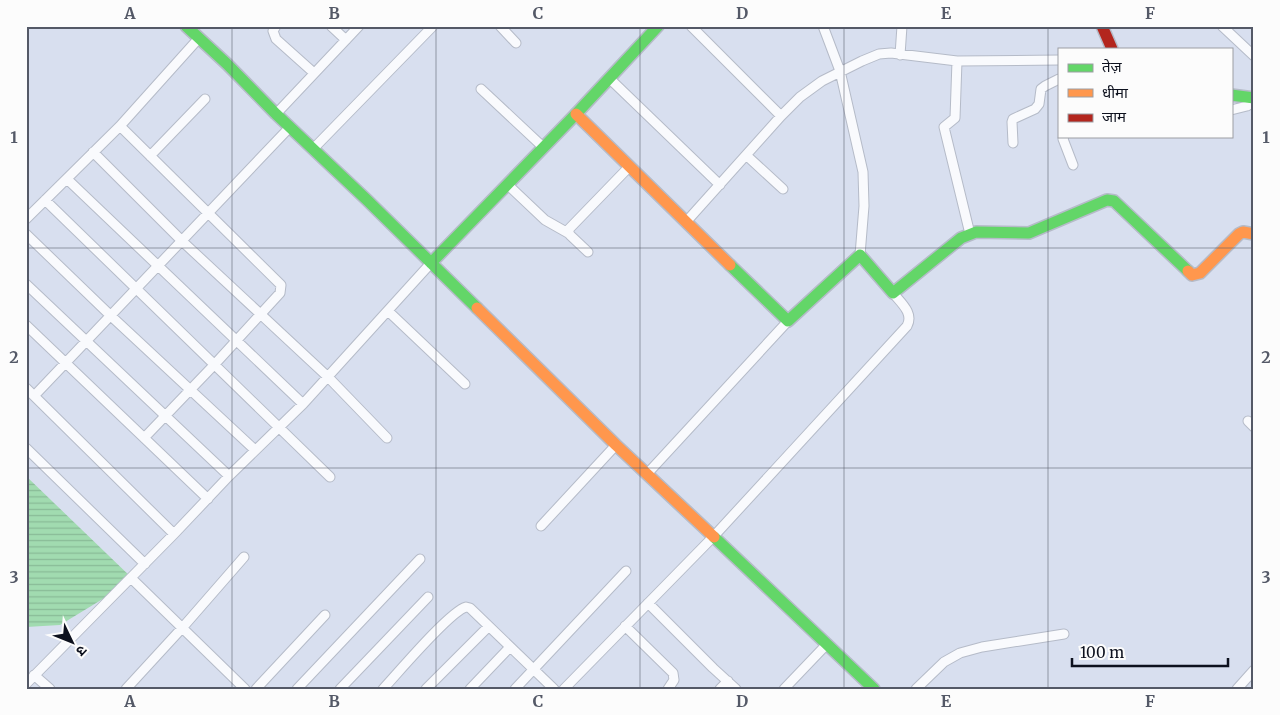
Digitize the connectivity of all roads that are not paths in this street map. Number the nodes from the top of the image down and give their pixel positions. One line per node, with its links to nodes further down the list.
1 (186, 26): 13 (street)
2 (276, 26): 22 (street)
3 (331, 26): 14 (street)
4 (359, 26): 14 (street)
5 (433, 26): 38 (street)
6 (500, 26): 15 (street)
7 (658, 26): 23 (street)
8 (691, 26): 32 (street)
9 (823, 26): 21 (street)
10 (902, 26): 17 (street)
11 (1102, 26): 16 (street)
12 (1222, 26): 18 (street)
13 (198, 38): 30 (street); 33 (street)
14 (346, 40): 22 (street)
15 (516, 43)
16 (1112, 48)
17 (900, 55): 20 (street); 21 (street)
18 (1254, 56)
19 (1058, 60): 20 (street)
20 (957, 61): 54 (street)
21 (840, 71): 32 (street); 58 (street)
22 (314, 73): 30 (street)
23 (609, 78): 31 (street); 46 (street)
24 (1058, 80): 36 (street)
25 (480, 89): 37 (street)
26 (1232, 94): 28 (street)
27 (205, 100): 41 (street)
28 (1254, 100): 29 (street)
29 (1232, 110)
30 (276, 114): 34 (street)
31 (576, 114): 37 (street); 43 (street)
32 (781, 116): 40 (street)
33 (120, 126): 39 (street); 41 (street)
34 (290, 127): 38 (street); 49 (street)
35 (1063, 138): 42 (street)
36 (1014, 143)
37 (543, 147): 45 (street)
38 (313, 149): 59 (street)
39 (93, 152): 44 (street); 56 (street)
40 (746, 155): 46 (street); 47 (street)
41 (150, 156): 49 (street)
42 (1073, 165)
43 (630, 167): 51 (street); 52 (street)
44 (67, 179): 48 (street); 60 (street)
45 (507, 184): 52 (street); 59 (street)
46 (720, 185): 51 (street)
47 (783, 189)
48 (45, 200): 50 (street); 62 (street)
49 (209, 214): 56 (street); 65 (street)
50 (26, 219)
51 (686, 222): 67 (street)
52 (568, 233): 57 (street)
53 (26, 234): 66 (street)
54 (970, 234): 55 (street); 63 (street)
55 (1254, 234)
56 (183, 242): 60 (street); 65 (street)
57 (588, 252)
58 (860, 255): 63 (street); 67 (street)
59 (431, 263): 64 (street); 83 (street)
60 (159, 267): 62 (street); 69 (street)
61 (26, 284): 70 (street)
62 (136, 290): 66 (street); 72 (street)
63 (893, 293): 92 (street)
64 (388, 311): 73 (street); 74 (street)
65 (260, 314): 69 (street); 73 (street)
66 (111, 316): 70 (street); 76 (street)
67 (788, 321): 86 (street)
68 (26, 325): 71 (street)
69 (236, 341): 72 (street); 78 (street)
70 (86, 342): 71 (street); 79 (street)
71 (66, 363): 77 (street); 81 (street)
72 (214, 365): 76 (street); 80 (street)
73 (328, 378): 78 (street); 82 (street)
74 (465, 384)
75 (26, 388): 77 (street)
76 (191, 389): 79 (street); 85 (street)
77 (34, 396): 91 (street)
78 (303, 404): 80 (street)
79 (164, 416): 81 (street); 87 (street)
80 (279, 428): 85 (street); 88 (street)
81 (144, 438): 89 (street)
82 (387, 438)
83 (616, 445): 86 (street); 90 (street)
84 (26, 448): 95 (street)
85 (255, 450): 87 (street)
86 (647, 474): 92 (street)
87 (229, 476): 89 (street)
88 (330, 477)
89 (208, 499): 91 (street)
90 (541, 526)
91 (174, 534): 95 (street)
92 (714, 536): 99 (street); 105 (street)
93 (244, 557): 102 (street)
94 (420, 559): 116 (street)
95 (145, 564): 97 (street)
96 (626, 571): 107 (street)
97 (132, 578): 102 (street); 109 (street)
98 (428, 597): 117 (street)
99 (648, 603): 101 (street); 110 (street)
100 (326, 615): 115 (street)
101 (625, 626): 123 (street); 124 (street)
102 (183, 627): 113 (street); 114 (street)
103 (488, 627): 106 (street); 118 (street); 119 (street)
104 (1064, 634): 129 (street)
105 (827, 644): 127 (street); 128 (street)
106 (510, 647): 107 (street); 120 (street)
107 (534, 670): 121 (street); 122 (street)
108 (1254, 670): 130 (street)
109 (34, 675): 111 (street); 112 (street)
110 (728, 681): 125 (street); 126 (street)
111 (26, 684)
112 (50, 689)
113 (126, 689)
114 (245, 689)
115 (256, 689)
116 (297, 689)
117 (340, 689)
118 (383, 689)
119 (426, 689)
120 (470, 689)
121 (515, 689)
122 (554, 689)
123 (564, 689)
124 (668, 689)
125 (720, 689)
126 (736, 689)
127 (784, 689)
128 (874, 689)
129 (916, 689)
130 (1236, 689)

